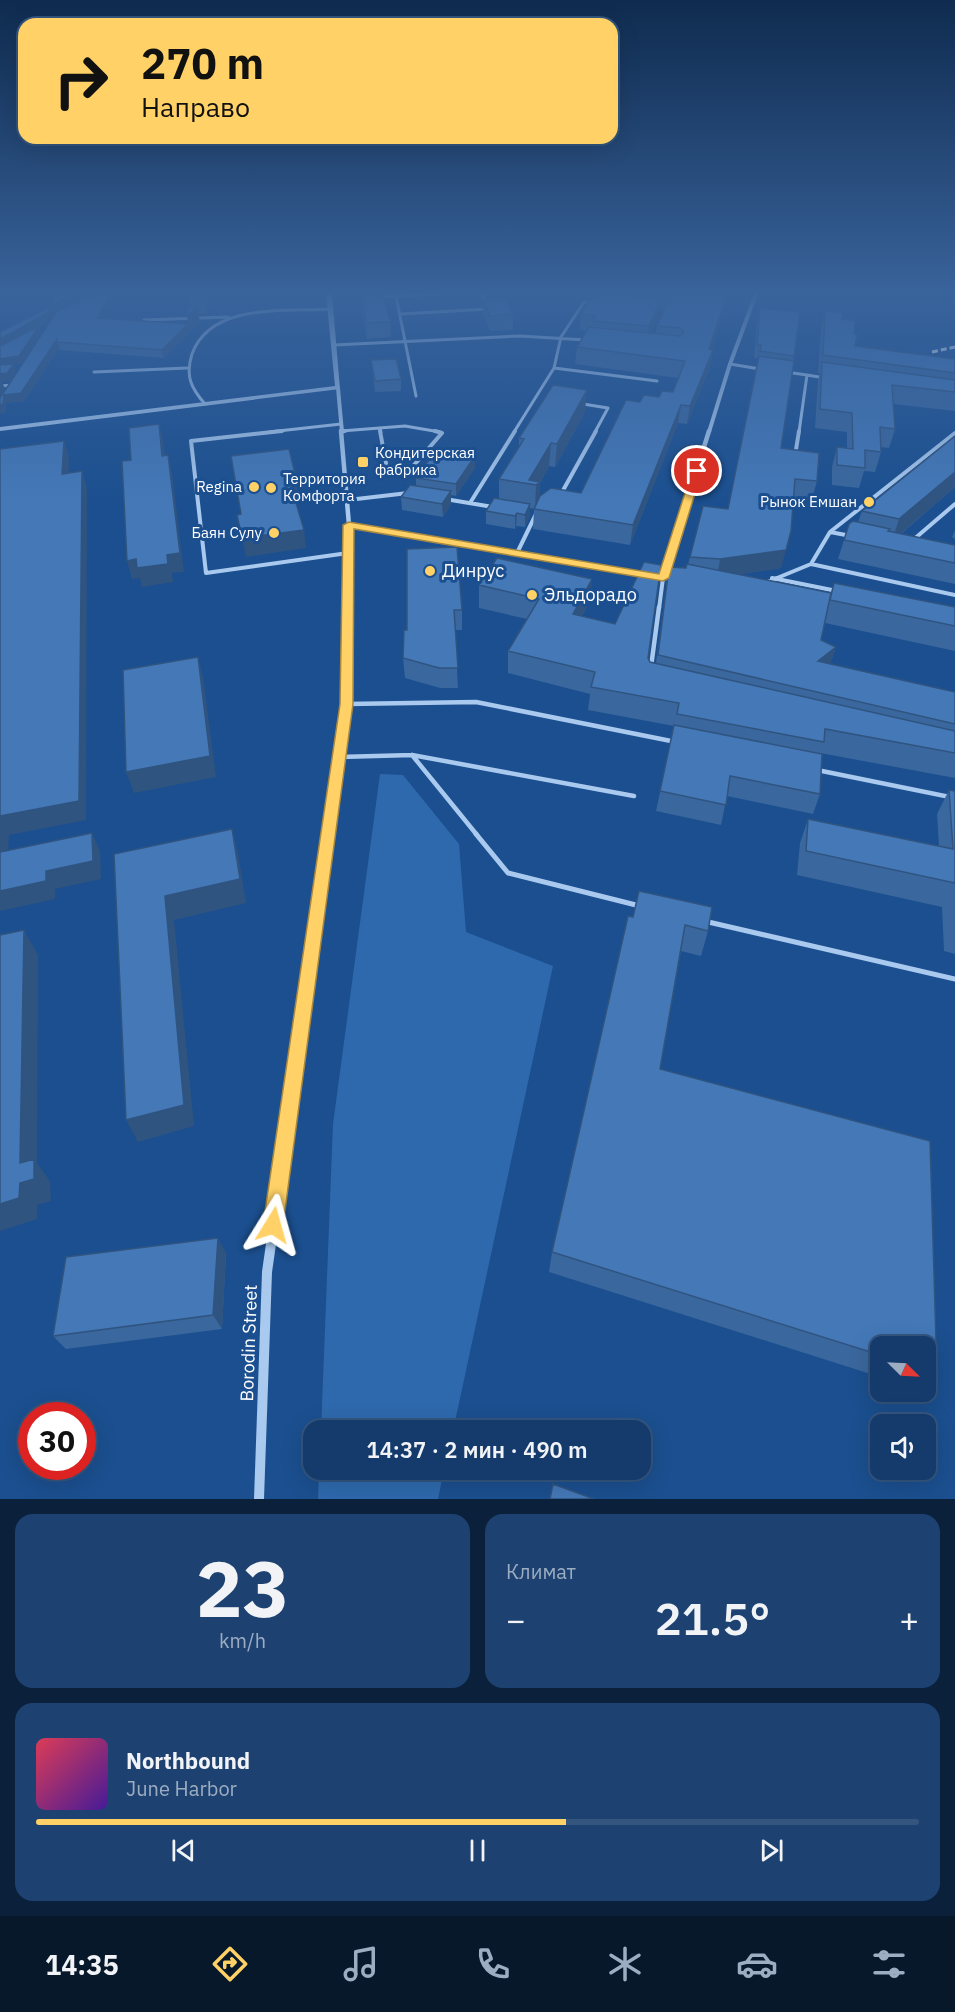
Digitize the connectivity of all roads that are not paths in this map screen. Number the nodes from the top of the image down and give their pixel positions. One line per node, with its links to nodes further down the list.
1 (188, 364): 6 (lane)
2 (336, 364): 15 (street, Borodin Street)
3 (410, 364): 17 (lane)
4 (555, 364): 7 (lane)
5 (730, 364): 8 (lane); 42 (street)
6 (187, 368): 9 (lane); 21 (lane)
7 (554, 368): 13 (lane); 18 (lane)
8 (763, 369)
9 (94, 372)
10 (785, 372): 11 (lane)
11 (807, 375): 12 (lane); 26 (lane)
12 (830, 378)
13 (657, 381)
14 (0, 386): 16 (lane)
15 (338, 388): 21 (street); 22 (street, Borodin Street)
16 (8, 394)
17 (416, 396)
18 (536, 398): 19 (lane); 31 (lane)
19 (546, 399)
20 (577, 403): 29 (lane)
21 (205, 404): 24 (street)
22 (341, 428): 23 (lane); 30 (street, Borodin Street); 39 (lane)
23 (380, 428): 23 (lane)
24 (0, 429)
25 (955, 433): 36 (lane)
26 (794, 464)
27 (409, 493): 30 (lane)
28 (440, 498): 31 (lane)
29 (555, 499)
30 (348, 500): 35 (street, Borodin Street)
31 (470, 503): 33 (lane)
32 (955, 504): 38 (lane)
33 (503, 508)
34 (525, 512): 40 (lane)
35 (349, 525): 39 (street, Borodin Street); 40 (street)
36 (831, 532): 37 (lane); 41 (lane)
37 (862, 539)
38 (912, 540)
39 (348, 553): 49 (street, Borodin Street)
40 (517, 554): 42 (street)
41 (811, 564): 43 (lane); 47 (lane)
42 (663, 578): 44 (lane); 48 (lane)
43 (772, 578): 45 (lane); 46 (lane)
44 (674, 579)
45 (760, 585)
46 (840, 592)
47 (955, 595)
48 (651, 670)
49 (347, 704): 50 (lane); 52 (street, Borodin Street)
50 (687, 744)
51 (412, 755): 52 (lane); 54 (lane); 56 (lane)
52 (339, 757): 59 (street, Borodin Street)
53 (815, 770): 55 (lane)
54 (634, 796)
55 (955, 798)
56 (645, 907)
57 (702, 921): 58 (lane)
58 (955, 979)
59 (259, 1499)

